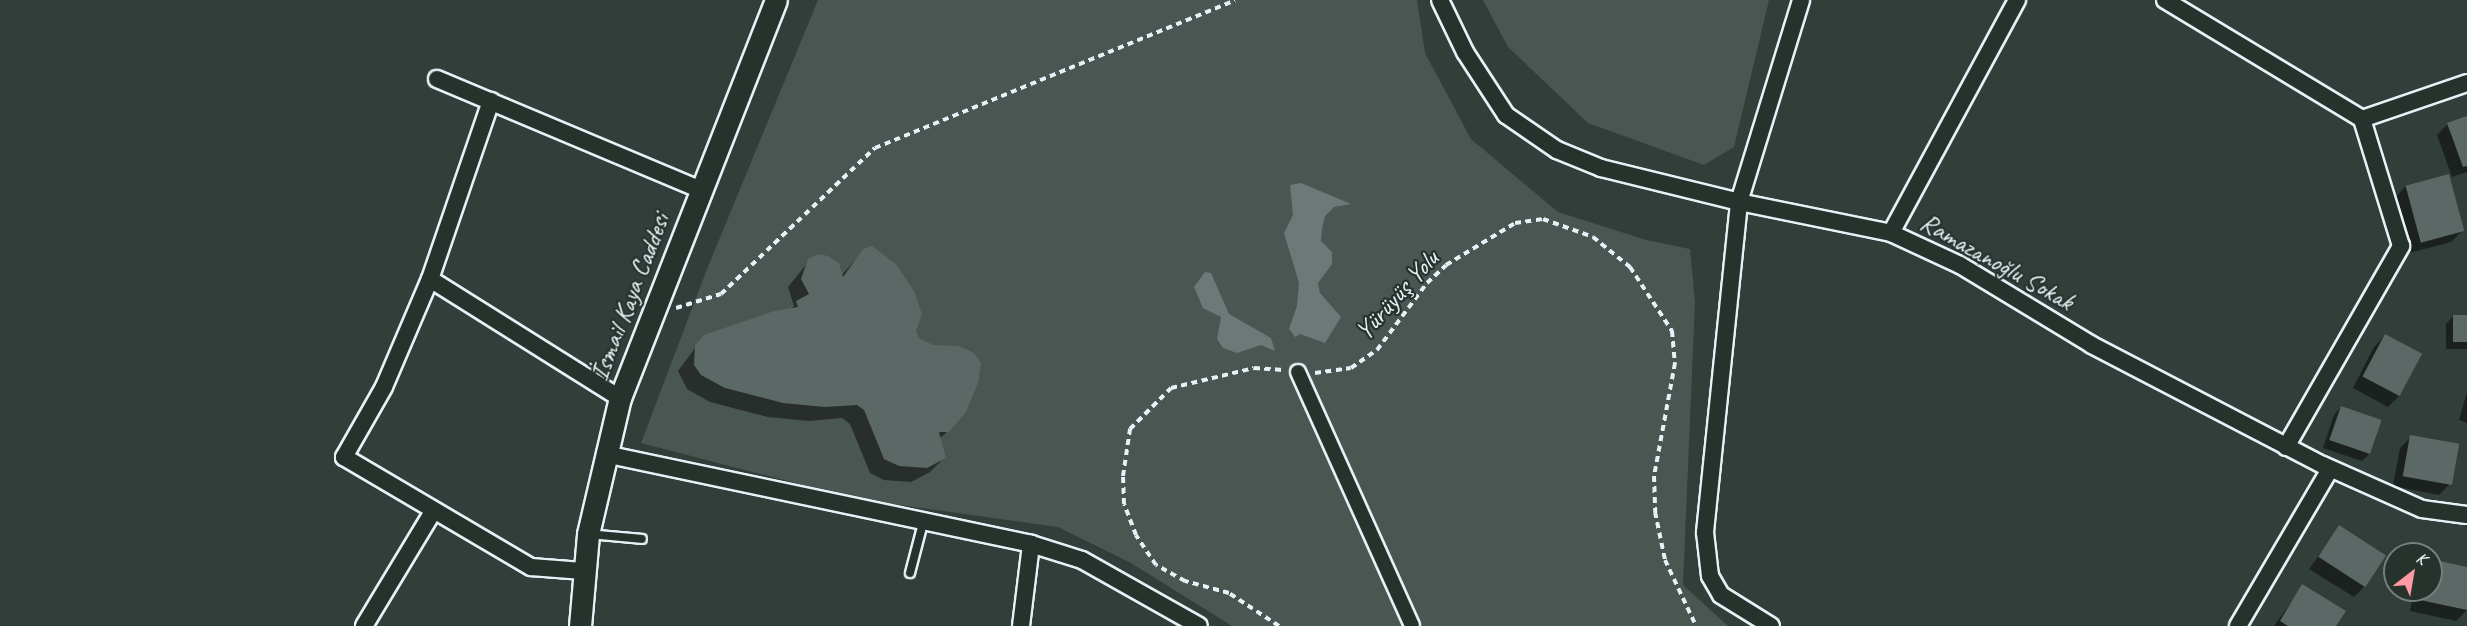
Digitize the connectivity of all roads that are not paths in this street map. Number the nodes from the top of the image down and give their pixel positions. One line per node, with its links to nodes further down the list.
1 (776, 0): 10 (street, İsmail Kaya Caddesi)
2 (1440, 0): 11 (street, Ramazanoğlu Sokak)
3 (1801, 0): 11 (street)
4 (2018, 0): 12 (street)
5 (2165, 0): 9 (street)
6 (437, 79): 8 (street)
7 (2467, 83): 9 (street)
8 (491, 101): 10 (street); 13 (street)
9 (2362, 119): 16 (street)
10 (700, 190): 15 (street, İsmail Kaya Caddesi)
11 (1739, 202): 12 (street, Ramazanoğlu Sokak); 34 (street)
12 (1891, 233): 16 (street, Ramazanoğlu Sokak)
13 (430, 279): 15 (street); 19 (street)
14 (1298, 372): 33 (street)
15 (620, 398): 17 (street, İsmail Kaya Caddesi)
16 (2286, 447): 18 (street, Ramazanoğlu Sokak)
17 (605, 454): 21 (street); 22 (street, İsmail Kaya Caddesi)
18 (2330, 469): 20 (street, Ramazanoğlu Sokak); 35 (street)
19 (434, 510): 25 (street); 27 (street)
20 (2467, 515)
21 (923, 523): 24 (street); 26 (lane)
22 (588, 534): 23 (lane); 25 (street, İsmail Kaya Caddesi)
23 (642, 539)
24 (1031, 544): 31 (street); 32 (street)
25 (583, 572): 30 (street, İsmail Kaya Caddesi)
26 (910, 573)
27 (376, 607): 28 (street); 29 (street)
28 (364, 626)
29 (377, 626)
30 (580, 626)
31 (1021, 626)
32 (1199, 626)
33 (1412, 626)
34 (1771, 626)
35 (2238, 626)

